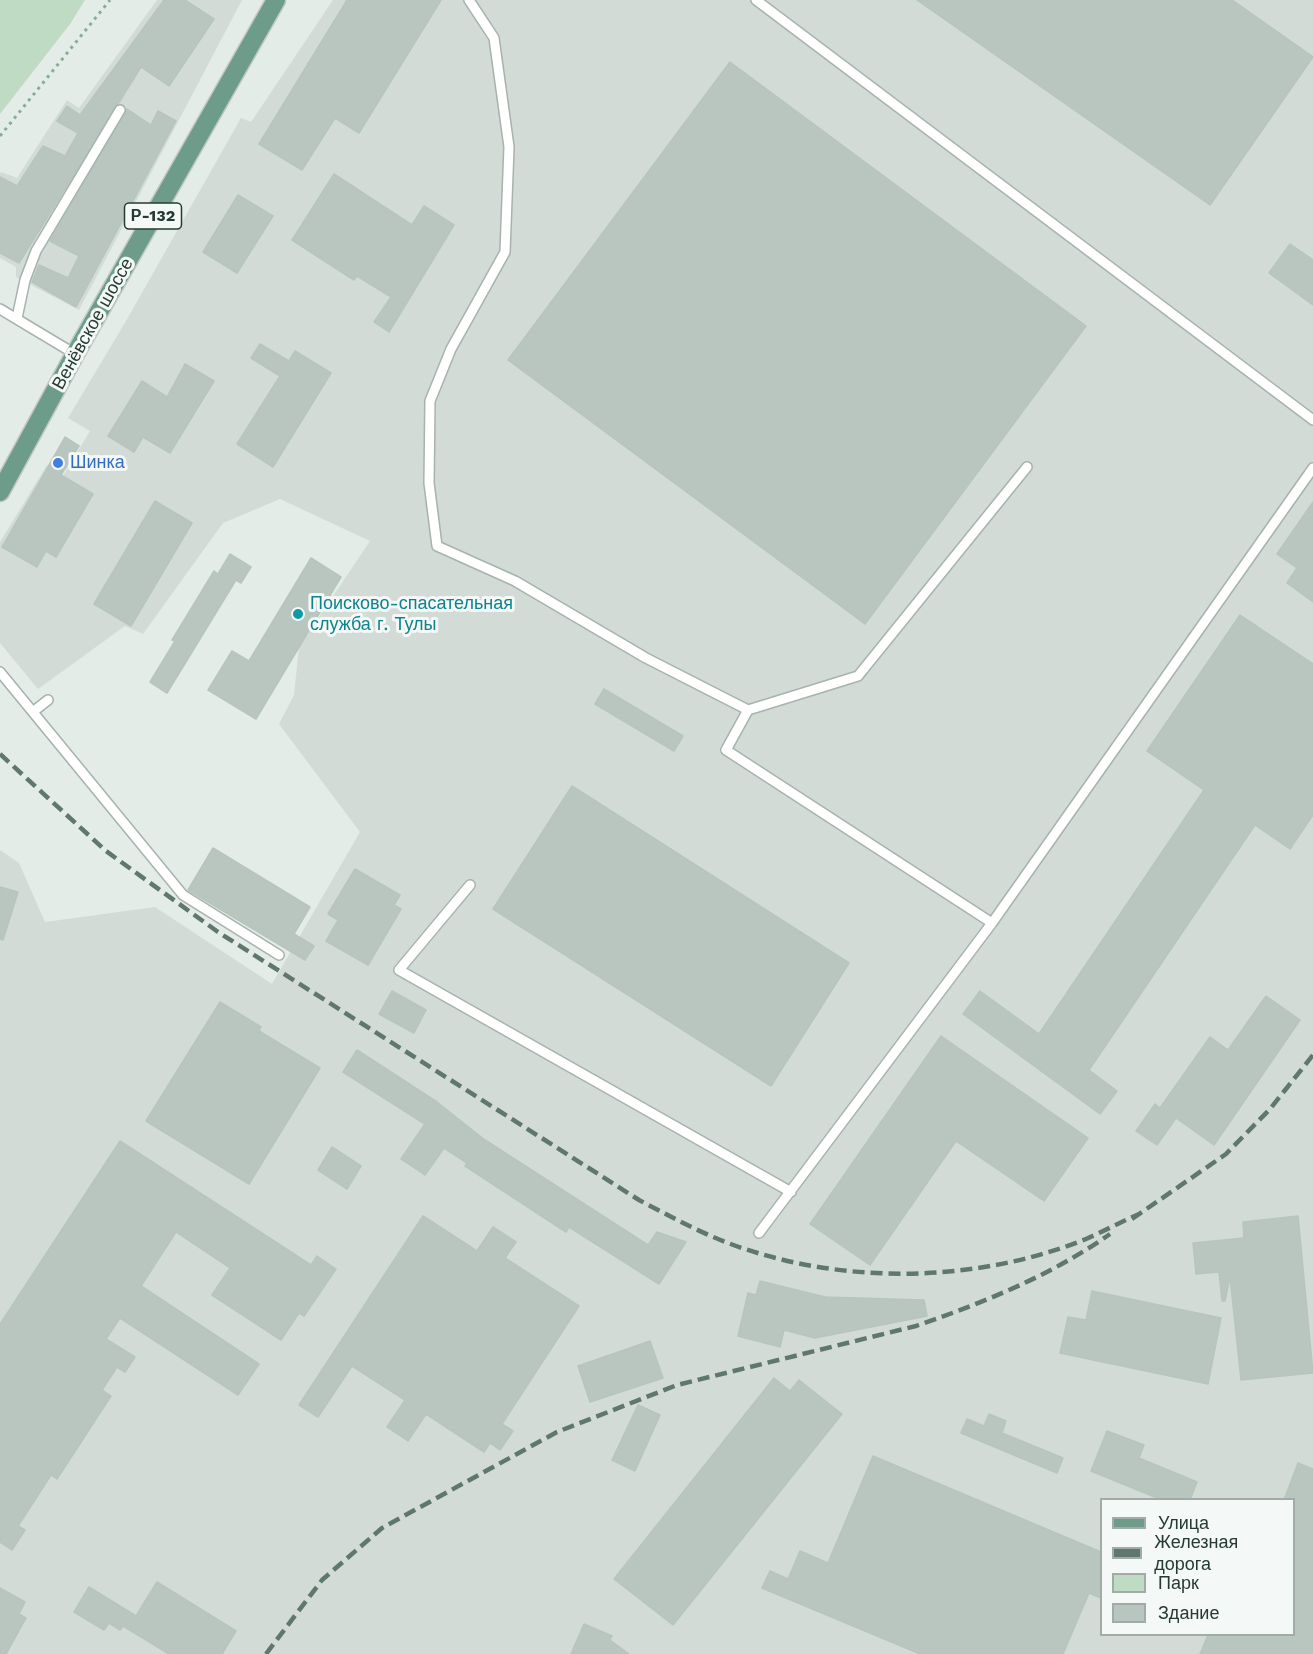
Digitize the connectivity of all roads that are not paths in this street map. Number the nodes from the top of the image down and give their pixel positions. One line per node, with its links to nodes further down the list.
1 (276, 0): 7 (main road, Венёвское шоссе / Р-132)
2 (469, 0): 14 (lane)
3 (756, 0): 8 (lane)
4 (120, 110): 6 (lane)
5 (0, 309): 6 (lane)
6 (17, 318): 7 (lane)
7 (75, 354): 11 (main road, Венёвское шоссе / Р-132)
8 (1313, 420)
9 (1027, 467): 14 (lane)
10 (1313, 468): 17 (lane)
11 (0, 492)
12 (0, 672): 15 (lane)
13 (48, 700): 15 (lane)
14 (748, 710): 17 (lane)
15 (34, 711): 18 (lane)
16 (470, 885): 19 (lane)
17 (992, 923): 19 (lane)
18 (279, 955)
19 (790, 1192): 20 (lane)
20 (759, 1233)

